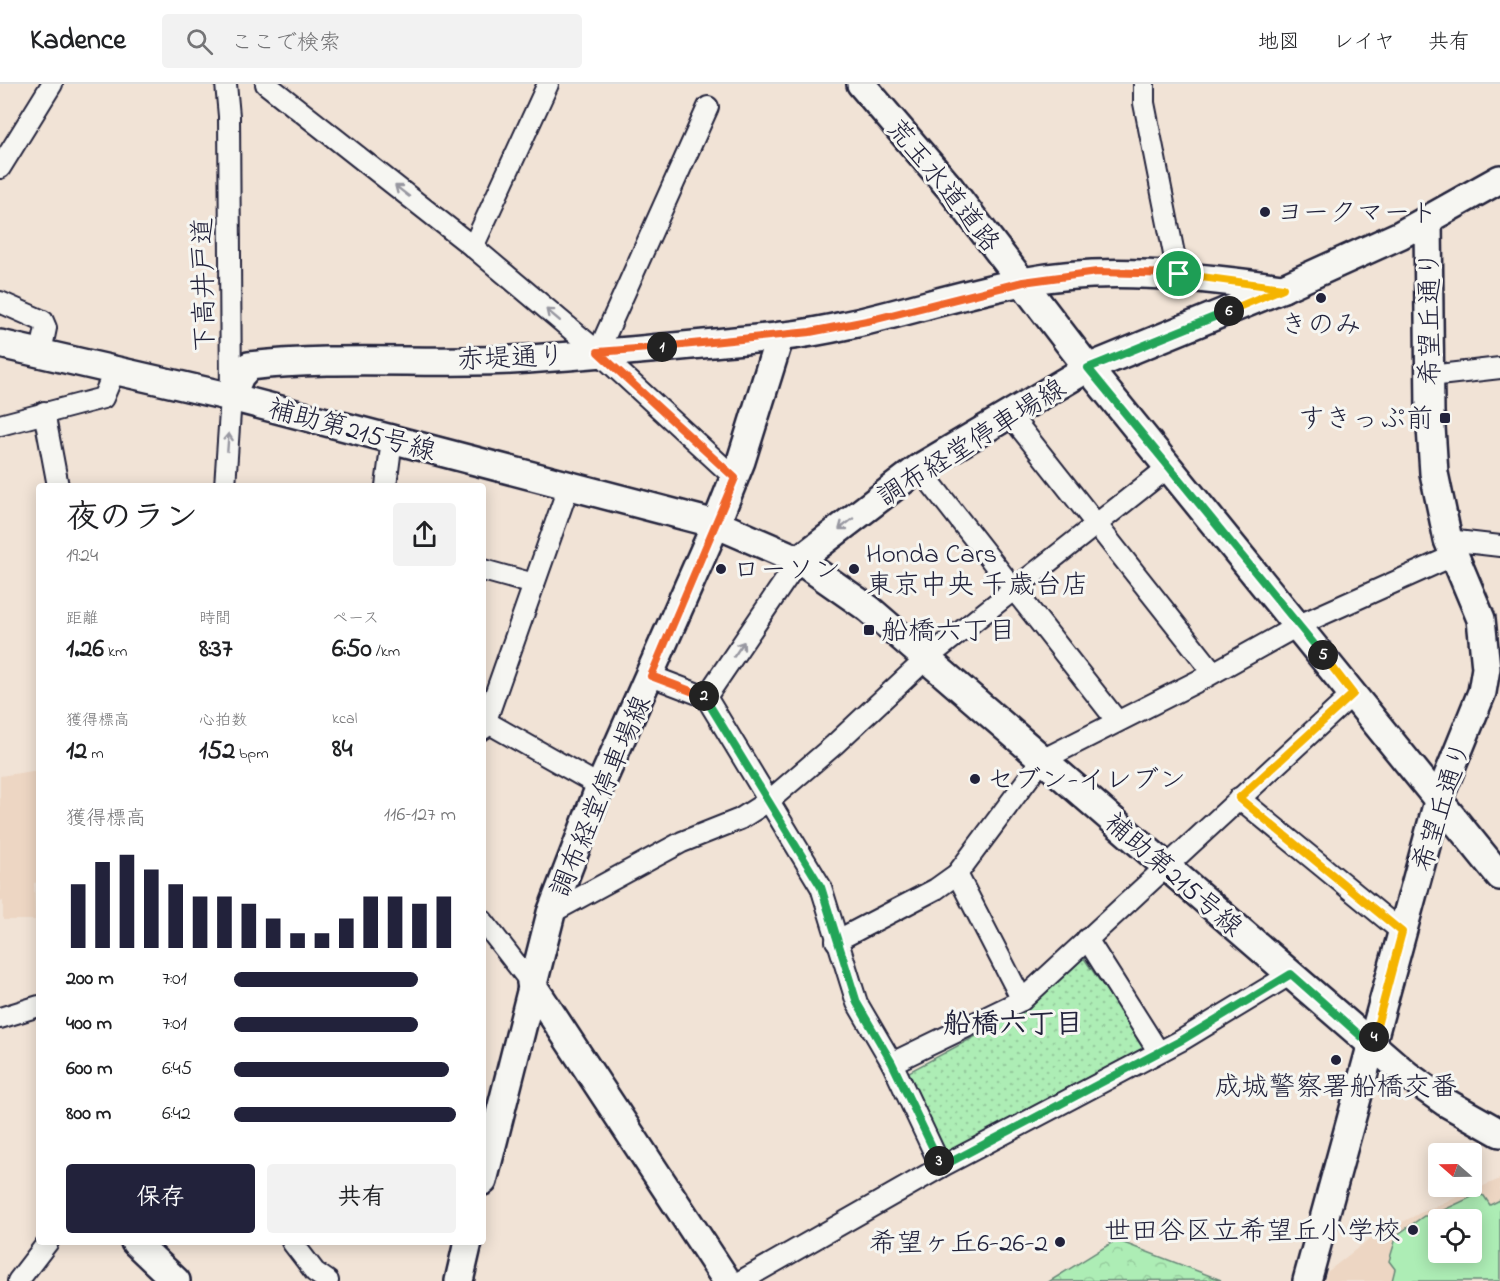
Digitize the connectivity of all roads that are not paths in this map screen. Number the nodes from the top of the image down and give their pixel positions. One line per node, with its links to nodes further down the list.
1 (52, 84): 8 (street)
2 (226, 84): 24 (street, 下高井戸道)
3 (266, 84): 11 (street, one-way to 3)
4 (548, 84): 11 (street)
5 (861, 84): 13 (street, 荒玉水道道路)
6 (1144, 84): 12 (street)
7 (708, 107): 19 (street)
8 (0, 168)
9 (1500, 179): 10 (street)
10 (1428, 220): 14 (street); 23 (street, 希望丘通り)
11 (473, 247): 19 (street, one-way to 11)
12 (1179, 274): 13 (street, 赤堤通り); 14 (street, 赤堤通り)
13 (1023, 282): 16 (street, 赤堤通り); 20 (street, 荒玉水道道路)
14 (1283, 288): 20 (street, 調布経堂停車場線)
15 (0, 302): 18 (street)
16 (780, 336): 19 (street, 赤堤通り); 31 (street, 調布経堂停車場線)
17 (0, 344): 18 (street)
18 (41, 352): 22 (street)
19 (598, 352): 24 (street, 赤堤通り); 31 (street)
20 (1088, 368): 26 (street, 調布経堂停車場線); 29 (street, 荒玉水道道路)
21 (1500, 368): 23 (street)
22 (115, 370): 24 (street); 25 (street)
23 (1430, 376): 39 (street, 希望丘通り)
24 (231, 397): 28 (street, 補助第215号線); 33 (street, 下高井戸道, one-way to 24)
25 (44, 412): 27 (street); 32 (street)
26 (1010, 415): 30 (street, 調布経堂停車場線); 37 (street)
27 (0, 425)
28 (392, 440): 34 (street); 35 (street, 補助第215号線)
29 (1170, 466): 37 (street); 44 (street, 荒玉水道道路)
30 (919, 468): 40 (street, 調布経堂停車場線, one-way to 40); 43 (street)
31 (735, 478): 36 (street, 調布経堂停車場線)
32 (57, 483)
33 (225, 483)
34 (386, 483)
35 (569, 485): 36 (street, 補助第215号線); 42 (street)
36 (716, 524): 40 (street); 47 (street, 調布経堂停車場線)
37 (1096, 524): 43 (street); 46 (street)
38 (1500, 546): 39 (street)
39 (1452, 547): 44 (street); 56 (street, 希望丘通り)
40 (799, 560): 45 (street, 補助第215号線); 49 (street, one-way to 40)
41 (486, 571): 42 (street)
42 (534, 584): 50 (street)
43 (1013, 588): 45 (street); 51 (street)
44 (1299, 626): 46 (street); 48 (street, 荒玉水道道路)
45 (926, 659): 53 (street, 補助第215号線); 57 (street)
46 (1213, 672): 51 (street)
47 (651, 676): 49 (street); 54 (street, 調布経堂停車場線)
48 (1353, 694): 55 (street); 56 (street, 荒玉水道道路)
49 (706, 697): 57 (street)
50 (486, 718)
51 (1117, 722): 53 (street)
52 (486, 725): 54 (street)
53 (1042, 760): 58 (street, 補助第215号線); 59 (street)
54 (600, 786): 61 (street, 調布経堂停車場線)
55 (1239, 798): 58 (street); 63 (street)
56 (1439, 798): 60 (street, 荒玉水道道路); 63 (street, 希望丘通り)
57 (770, 800): 61 (street); 65 (street)
58 (1165, 866): 64 (street); 66 (street, 補助第215号線)
59 (957, 873): 65 (street); 68 (street)
60 (1500, 876)
61 (551, 913): 67 (street, 調布経堂停車場線)
62 (486, 925): 67 (street)
63 (1402, 932): 71 (street, 希望丘通り)
64 (1087, 939): 68 (street); 72 (street)
65 (836, 941): 73 (street)
66 (1291, 974): 71 (street, 補助第215号線); 72 (street)
67 (531, 983): 76 (street, 調布経堂停車場線); 85 (street)
68 (1022, 1000): 73 (street)
69 (36, 1007): 70 (street)
70 (0, 1018)
71 (1372, 1046): 74 (street, 補助第215号線); 87 (street, 希望丘通り)
72 (1158, 1052): 75 (street)
73 (892, 1063): 75 (street)
74 (1500, 1133)
75 (941, 1167): 86 (street)
76 (486, 1169)
77 (46, 1245): 82 (street)
78 (138, 1245): 83 (street)
79 (294, 1245): 81 (street)
80 (467, 1245): 84 (street)
81 (322, 1280)
82 (18, 1281)
83 (176, 1281)
84 (459, 1281)
85 (727, 1281)
86 (741, 1281)
87 (1307, 1281)

